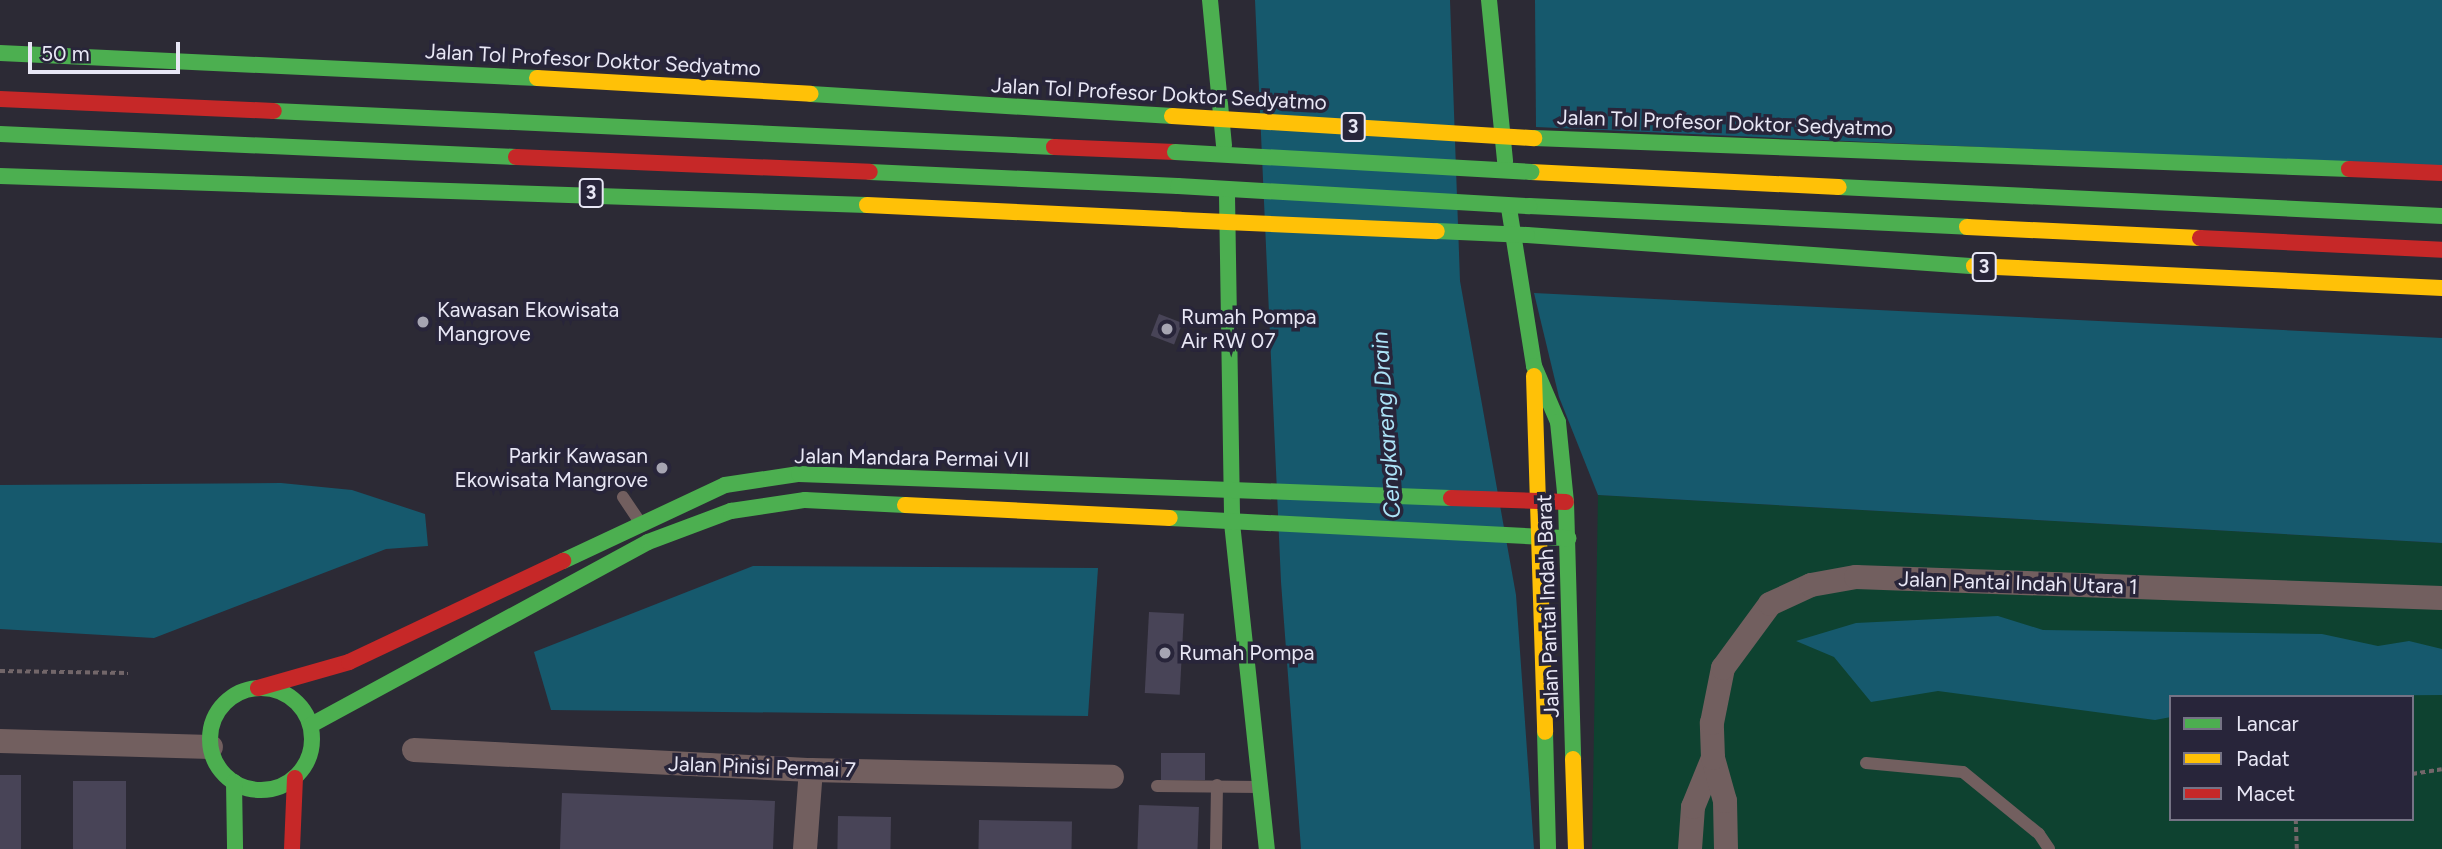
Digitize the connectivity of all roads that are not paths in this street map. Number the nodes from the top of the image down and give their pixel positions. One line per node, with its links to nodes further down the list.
1 (1210, 0): 12 (main road)
2 (1489, 0): 11 (main road, Jalan Pantai Indah Barat)
3 (0, 53): 6 (main road, Jalan Tol Profesor Doktor Sedyatmo / 3, bridge)
4 (0, 99): 8 (main road, 3, bridge)
5 (0, 134): 9 (main road, 3, bridge)
6 (2442, 173)
7 (0, 176): 10 (main road, 3, bridge)
8 (2442, 215)
9 (2442, 250)
10 (2442, 288)
11 (1534, 366): 16 (main road, Jalan Pantai Indah Barat); 17 (main road, Jalan Pantai Indah Barat)
12 (1230, 389): 13 (main road); 14 (main road)
13 (1188, 486): 14 (main road, Jalan Mandara Permai VII); 18 (main road, Jalan Mandara Permai VII)
14 (1231, 489): 16 (main road, Jalan Mandara Permai VII); 19 (main road)
15 (623, 497): 18 (lane)
16 (1535, 502): 17 (main road, Jalan Mandara Permai VII); 21 (main road, Jalan Pantai Indah Barat)
17 (1566, 502): 20 (main road, Jalan Pantai Indah Barat)
18 (639, 521): 23 (main road, Jalan Mandara Permai VII)
19 (1232, 523): 21 (main road); 24 (main road); 36 (main road)
20 (1568, 538): 21 (main road); 43 (main road, Jalan Pantai Indah Barat)
21 (1537, 540): 42 (main road, Jalan Pantai Indah Barat)
22 (2442, 598): 28 (street, Jalan Pantai Indah Utara 1)
23 (258, 688): 24 (main road); 26 (main road)
24 (311, 725): 32 (main road)
25 (0, 741): 26 (street)
26 (211, 747): 33 (main road)
27 (414, 750): 30 (street, Jalan Pinisi Permai 7)
28 (1713, 758): 44 (street, Jalan Pantai Indah Utara 1); 45 (street, Jalan Pantai Indah Utara 1)
29 (1866, 762): 46 (lane)
30 (811, 770): 31 (street, Jalan Pinisi Permai 7); 39 (street)
31 (1112, 777)
32 (295, 778): 33 (main road); 38 (main road)
33 (234, 782): 37 (main road)
34 (1217, 785): 35 (lane); 36 (lane); 40 (lane)
35 (1157, 786)
36 (1263, 787): 41 (main road)
37 (235, 849)
38 (292, 849)
39 (806, 849)
40 (1216, 849)
41 (1267, 849)
42 (1548, 849)
43 (1576, 849)
44 (1690, 849)
45 (1726, 849)
46 (2049, 849)

